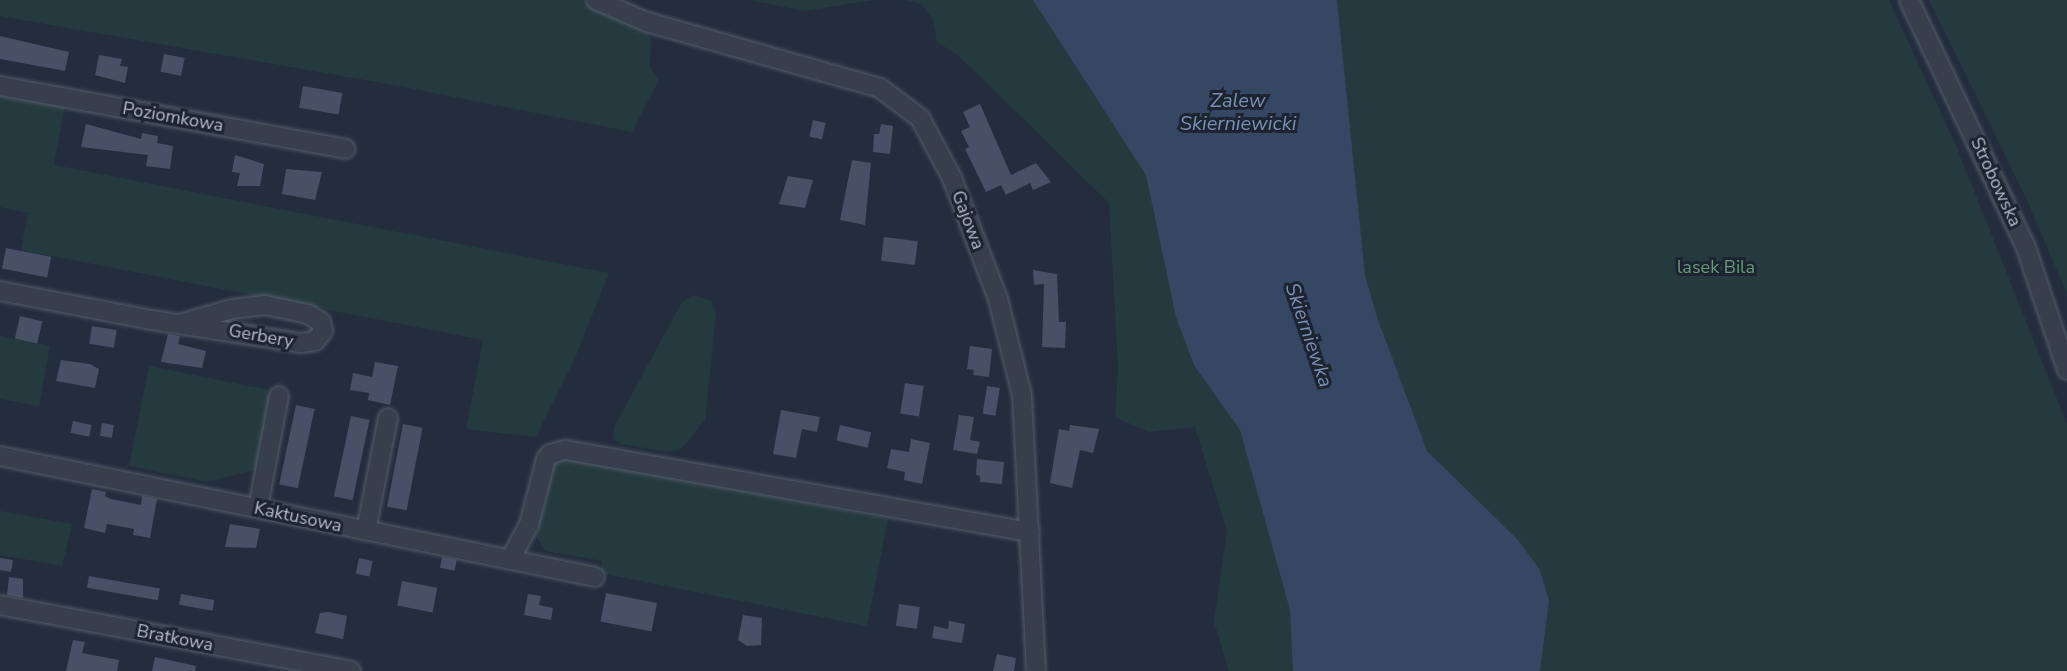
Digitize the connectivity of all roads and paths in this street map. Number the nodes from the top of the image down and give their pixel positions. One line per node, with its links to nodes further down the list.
1 (596, 0): 13 (street, Gajowa)
2 (1909, 0): 7 (street, Strobowska)
3 (0, 86): 4 (street, Poziomkowa)
4 (345, 149)
5 (0, 291): 6 (street, Gerbery)
6 (218, 320): 6 (street, Gerbery)
7 (2067, 370)
8 (279, 396): 11 (street)
9 (388, 418): 12 (street)
10 (0, 456): 11 (street, Kaktusowa)
11 (258, 508): 12 (street, Kaktusowa)
12 (366, 531): 14 (street, Kaktusowa)
13 (1030, 532): 14 (street); 18 (street, Gajowa)
14 (510, 560): 15 (street, Kaktusowa)
15 (596, 577)
16 (0, 605): 17 (street, Bratkowa)
17 (351, 671)
18 (1036, 671)

